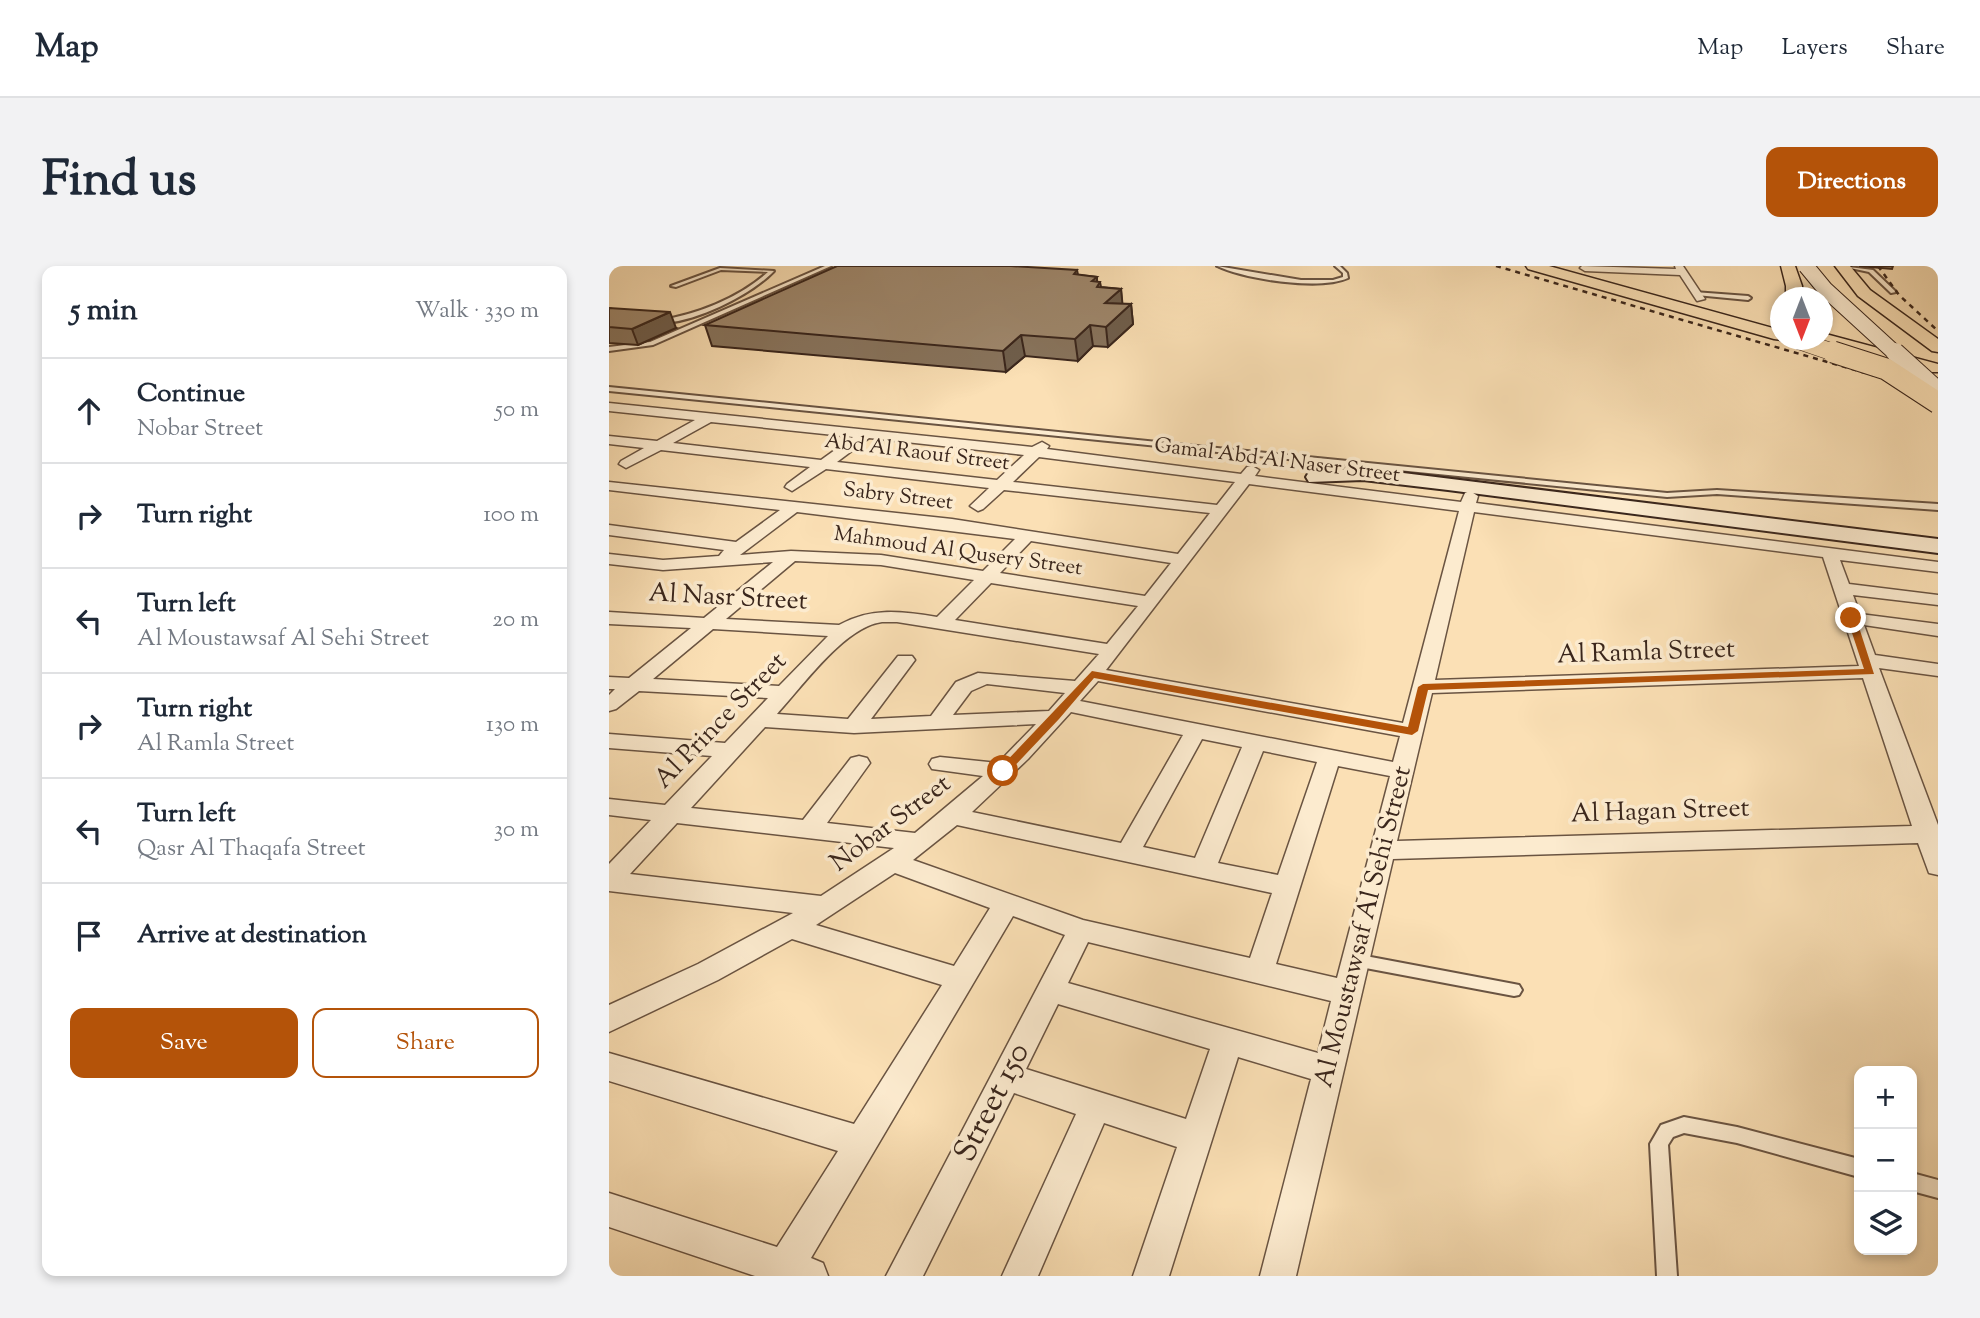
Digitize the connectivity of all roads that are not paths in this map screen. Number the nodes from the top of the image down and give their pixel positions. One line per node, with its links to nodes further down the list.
1 (829, 266): 26 (lane)
2 (1219, 266): 13 (lane)
3 (1243, 266): 13 (lane)
4 (1337, 266): 13 (lane)
5 (1533, 266): 22 (main road)
6 (1555, 266): 21 (main road)
7 (1788, 266): 15 (main road)
8 (1806, 266): 31 (main road, bridge)
9 (1824, 266): 29 (main road)
10 (1843, 266): 16 (lane); 25 (main road)
11 (1580, 267): 12 (street); 17 (main road)
12 (1681, 269): 17 (street)
13 (1265, 275)
14 (674, 286): 20 (lane)
15 (1794, 287)
16 (1893, 292)
17 (1698, 296): 18 (lane); 19 (main road)
18 (1748, 298)
19 (1770, 315)
20 (649, 321)
21 (1770, 323)
22 (1770, 332)
23 (1833, 332): 28 (main road)
24 (1833, 341): 29 (main road)
25 (1938, 347)
26 (609, 349)
27 (1828, 350): 33 (main road, bridge)
28 (1938, 358)
29 (1938, 371)
30 (609, 389): 50 (lane)
31 (1938, 391)
32 (609, 400): 35 (street, Gamal Abd Al Naser Street)
33 (1938, 403)
34 (609, 407): 35 (street, Gamal Abd Al Naser Street)
35 (715, 414): 36 (street, Gamal Abd Al Naser Street); 38 (street); 39 (street, Gamal Abd Al Naser Street)
36 (866, 434): 39 (street, Gamal Abd Al Naser Street); 40 (street)
37 (609, 440): 38 (street, Abd Al Raouf Street)
38 (659, 445): 40 (street, Abd Al Raouf Street); 41 (street)
39 (1040, 448): 42 (street, Gamal Abd Al Naser Street); 44 (street)
40 (825, 463): 44 (street, Abd Al Raouf Street); 46 (street)
41 (626, 464)
42 (1249, 474): 43 (street, Gamal Abd Al Naser Street); 47 (street, Gamal Abd Al Naser Street); 51 (street, Nobar Street)
43 (1317, 477): 47 (main road)
44 (1002, 484): 49 (street); 51 (street, Abd Al Raouf Street)
45 (609, 486): 48 (street, Sabry Street)
46 (792, 487)
47 (1462, 495): 54 (main road); 56 (street, Gamal Abd Al Naser Street); 58 (street, Gamal Abd Al Naser Street); 79 (street, Al Moustawsaf Al Sehi Street)
48 (795, 506): 53 (street, Sabry Street); 55 (street)
49 (978, 506)
50 (1938, 507)
51 (1221, 510): 60 (street, Nobar Street)
52 (609, 530): 55 (street)
53 (1027, 536): 60 (street, Sabry Street); 63 (street)
54 (1938, 546)
55 (739, 547): 61 (street)
56 (1830, 554): 62 (street, Gamal Abd Al Naser Street); 64 (street)
57 (791, 556): 61 (street, Mahmoud Al Qusery Street); 63 (street, Mahmoud Al Qusery Street); 69 (street)
58 (1938, 558)
59 (609, 559): 61 (street, Mahmoud Al Qusery Street)
60 (1181, 560): 66 (street, Nobar Street)
61 (719, 561)
62 (1938, 567)
63 (989, 575): 66 (street, Mahmoud Al Qusery Street); 70 (street)
64 (1841, 588): 65 (street); 68 (street)
65 (1938, 600)
66 (1148, 602): 73 (street, Nobar Street)
67 (609, 618): 69 (street, Al Nasr Street)
68 (1851, 618): 71 (street); 75 (street)
69 (711, 622): 72 (street, Al Nasr Street); 78 (street)
70 (941, 623): 72 (street, Al Prince Street); 73 (street)
71 (1938, 630)
72 (843, 631): 80 (street, Al Prince Street)
73 (1110, 650): 81 (street, Nobar Street)
74 (905, 660): 85 (street)
75 (1868, 666): 76 (street); 79 (street, Al Ramla Street); 100 (street)
76 (1938, 670)
77 (609, 683): 78 (street)
78 (635, 685): 80 (street); 82 (street)
79 (1423, 687): 87 (street, Al Moustawsaf Al Sehi Street)
80 (787, 693): 83 (street, Al Prince Street)
81 (1073, 696): 84 (street); 84 (street); 86 (street); 87 (street); 94 (street, Nobar Street)
82 (609, 705)
83 (761, 720): 85 (street); 90 (street, Al Prince Street)
84 (938, 722): 85 (street)
85 (854, 726)
86 (1196, 730): 89 (street); 103 (street)
87 (1412, 731): 95 (street, Al Moustawsaf Al Sehi Street)
88 (609, 741): 90 (street)
89 (1255, 742): 91 (street); 106 (street)
90 (733, 751): 97 (street, Al Prince Street)
91 (1330, 757): 95 (street); 108 (street)
92 (859, 763): 99 (street)
93 (940, 764): 94 (street)
94 (1003, 771): 98 (street, Nobar Street)
95 (1402, 771): 102 (street, Al Moustawsaf Al Sehi Street)
96 (609, 807): 97 (street)
97 (672, 813): 99 (street); 107 (street, Al Prince Street)
98 (953, 816): 101 (street, Nobar Street); 103 (street)
99 (810, 829): 101 (street)
100 (1933, 834): 102 (street, Al Hagan Street); 105 (street)
101 (920, 842): 104 (street, Nobar Street)
102 (1383, 850): 113 (street, Al Moustawsaf Al Sehi Street)
103 (1128, 852): 106 (street)
104 (892, 862): 109 (street); 110 (street, Nobar Street)
105 (1938, 866)
106 (1203, 869): 108 (street)
107 (609, 880): 110 (street)
108 (1288, 887): 114 (street)
109 (1006, 905): 112 (street); 115 (street)
110 (825, 907): 111 (street, Nobar Street)
111 (791, 928): 115 (street); 119 (street, Nobar Street)
112 (1081, 930): 114 (street); 116 (street, Street 150)
113 (1355, 960): 117 (lane); 118 (street, Al Moustawsaf Al Sehi Street)
114 (1259, 972): 118 (street)
115 (960, 979): 126 (street)
116 (1051, 990): 120 (street); 123 (street, Street 150)
117 (1514, 990)
118 (1348, 993): 122 (street, Al Moustawsaf Al Sehi Street)
119 (609, 1019)
120 (1228, 1041): 122 (street); 125 (street)
121 (609, 1067): 126 (street)
122 (1329, 1070): 135 (street, Al Moustawsaf Al Sehi Street)
123 (1006, 1077): 124 (street); 132 (street, Street 150)
124 (1096, 1105): 125 (street); 133 (street)
125 (1196, 1138): 134 (street)
126 (861, 1142): 131 (street)
127 (1854, 1167): 136 (lane)
128 (1917, 1183): 129 (lane)
129 (1938, 1189)
130 (609, 1210): 131 (street)
131 (797, 1272)
132 (904, 1276)
133 (1020, 1276)
134 (1151, 1276)
135 (1278, 1276)
136 (1667, 1276)

